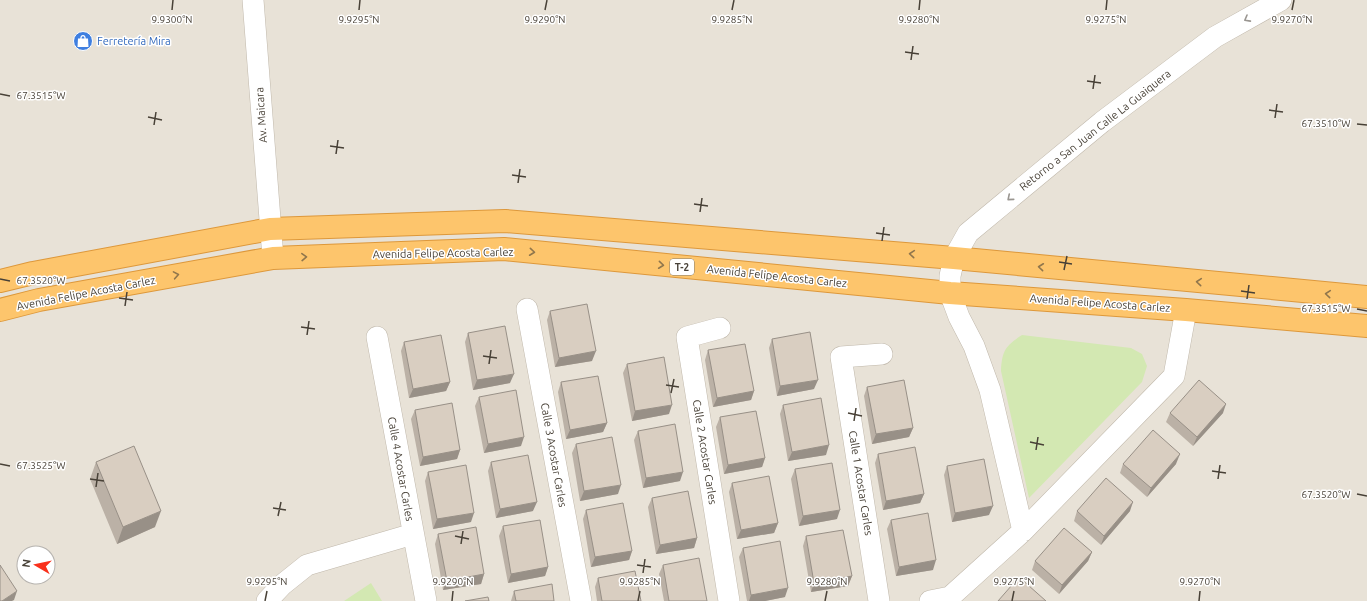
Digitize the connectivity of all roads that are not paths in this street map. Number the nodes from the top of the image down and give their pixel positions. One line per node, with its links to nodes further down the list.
1 (253, 0): 3 (street, Av. Maicara)
2 (1281, 0): 5 (street, Retorno a San Juan Calle La Guaiquera, one-way to 5)
3 (270, 229): 4 (street, Av. Maicara); 5 (highway, one-way to 3); 6 (highway)
4 (273, 258): 7 (highway, Avenida Felipe Acosta Carlez / T-2, one-way to 7); 10 (highway, Avenida Felipe Acosta Carlez / T-2, one-way to 4)
5 (954, 258): 7 (street, Retorno a San Juan Calle La Guaiquera); 8 (highway, one-way to 5)
6 (0, 281)
7 (950, 293): 11 (highway, Avenida Felipe Acosta Carlez / T-2); 16 (street)
8 (1367, 297)
9 (527, 309): 20 (street, Calle 3 Acostar Carles)
10 (0, 310)
11 (1186, 310): 12 (highway, Avenida Felipe Acosta Carlez / T-2); 16 (street)
12 (1367, 326)
13 (720, 328): 21 (street, Calle 2 Acostar Carles)
14 (377, 337): 17 (street, Calle 4 Acostar Carles)
15 (882, 354): 22 (street, Calle 1 Acostar Carles)
16 (1023, 531): 23 (street)
17 (413, 534): 18 (street); 19 (street, Calle 4 Acostar Carles)
18 (267, 601)
19 (426, 601)
20 (581, 601)
21 (729, 601)
22 (879, 601)
23 (930, 601)

